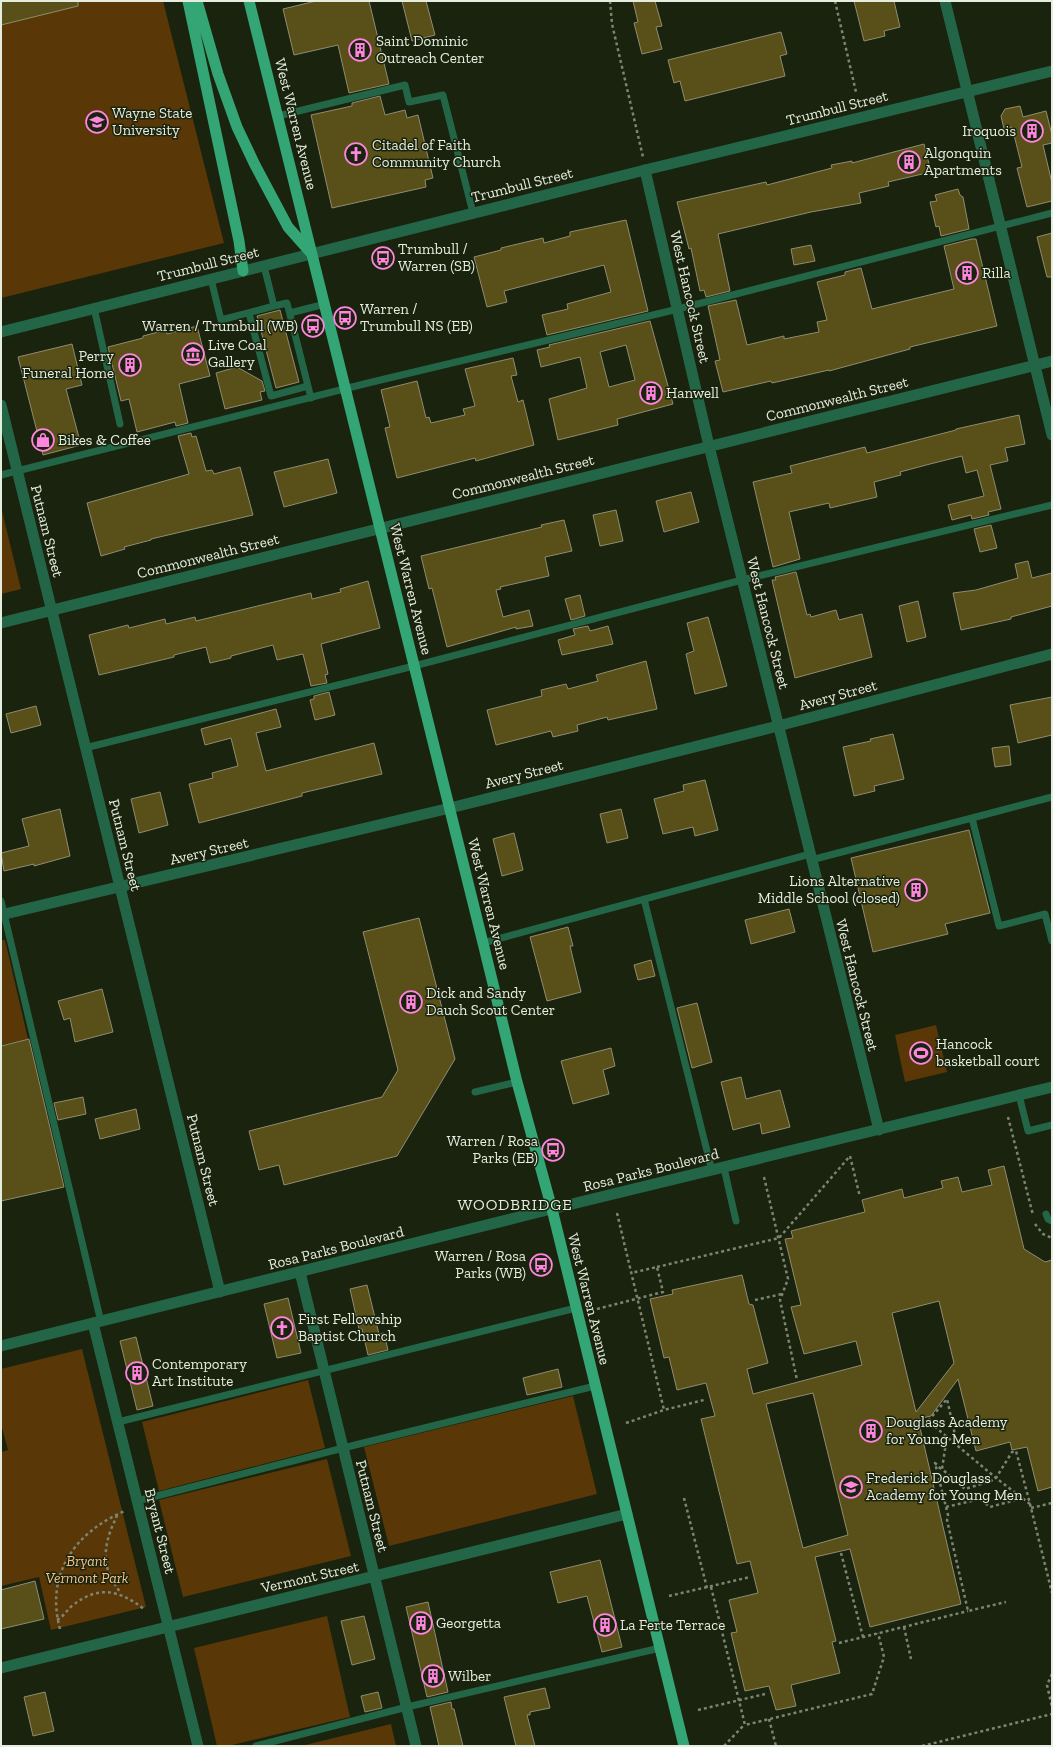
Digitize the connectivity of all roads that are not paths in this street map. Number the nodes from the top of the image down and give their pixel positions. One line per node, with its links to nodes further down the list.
1 (188, 1): 14 (main road)
2 (197, 1): 12 (main road, West Warren Avenue)
3 (249, 1): 7 (main road, West Warren Avenue)
4 (945, 1): 6 (street)
5 (1052, 71): 6 (street, Trumbull Street)
6 (967, 92): 8 (street, Trumbull Street); 11 (street)
7 (278, 116): 9 (lane); 12 (main road, West Warren Avenue)
8 (645, 170): 9 (street, Trumbull Street); 19 (street, West Hancock Street)
9 (473, 213): 12 (street, Trumbull Street)
10 (1052, 213): 11 (lane)
11 (1000, 226): 19 (lane); 30 (street)
12 (313, 254): 13 (street, Trumbull Street); 16 (main road, West Warren Avenue)
13 (264, 266): 14 (street, Trumbull Street); 17 (lane)
14 (243, 271): 15 (street, Trumbull Street)
15 (211, 279): 18 (street, Trumbull Street); 20 (lane)
16 (325, 304): 21 (lane); 32 (main road, West Warren Avenue)
17 (274, 306): 20 (lane); 21 (lane)
18 (94, 308): 24 (street, Trumbull Street); 35 (lane)
19 (678, 309): 32 (lane); 37 (street, West Hancock Street)
20 (248, 313): 31 (lane)
21 (290, 313): 22 (lane)
22 (293, 325): 23 (lane); 25 (lane)
23 (284, 327)
24 (1, 332)
25 (297, 343): 26 (lane); 28 (lane)
26 (289, 345)
27 (1052, 361): 30 (street, Commonwealth Street)
28 (302, 362): 29 (lane); 31 (lane)
29 (294, 364)
30 (1035, 365): 36 (street); 37 (street, Commonwealth Street)
31 (308, 386): 33 (lane)
32 (346, 389): 33 (lane); 41 (main road, West Warren Avenue)
33 (311, 398): 38 (lane)
34 (1, 405): 38 (street, Putnam Street)
35 (120, 424)
36 (1052, 435)
37 (709, 446): 41 (street, Commonwealth Street); 42 (street, West Hancock Street)
38 (17, 471): 39 (lane); 43 (street, Putnam Street)
39 (1, 475)
40 (1052, 505): 42 (lane)
41 (380, 528): 43 (street, Commonwealth Street); 46 (main road, West Warren Avenue)
42 (742, 580): 46 (lane); 47 (street, West Hancock Street)
43 (52, 610): 44 (street, Commonwealth Street); 48 (street, Putnam Street)
44 (1, 623)
45 (1052, 654): 47 (street, Avery Street)
46 (414, 666): 48 (lane); 50 (main road, West Warren Avenue)
47 (778, 726): 50 (street, Avery Street); 52 (street, West Hancock Street)
48 (85, 748): 53 (street, Putnam Street)
49 (1052, 797): 51 (lane)
50 (450, 808): 53 (street, Avery Street); 58 (main road, West Warren Avenue)
51 (972, 818): 52 (lane); 57 (lane)
52 (810, 857): 54 (lane); 64 (street, West Hancock Street)
53 (120, 887): 56 (street, Avery Street); 72 (street, Putnam Street)
54 (644, 899): 58 (lane); 66 (lane)
55 (1, 901): 56 (lane)
56 (3, 915): 74 (lane)
57 (1052, 941)
58 (483, 942): 59 (main road, West Warren Avenue)
59 (517, 1082): 61 (lane); 67 (main road, West Warren Avenue)
60 (1052, 1087): 62 (street, Rosa Parks Boulevard)
61 (475, 1092)
62 (1020, 1095): 63 (lane); 64 (street, Rosa Parks Boulevard)
63 (1052, 1125)
64 (879, 1130): 65 (street, Rosa Parks Boulevard)
65 (724, 1168): 66 (street, Rosa Parks Boulevard); 69 (lane)
66 (712, 1171): 67 (street, Rosa Parks Boulevard)
67 (552, 1210): 71 (street, Rosa Parks Boulevard); 73 (main road, West Warren Avenue)
68 (1046, 1214): 70 (lane)
69 (736, 1221)
70 (1052, 1221)
71 (300, 1272): 72 (street, Rosa Parks Boulevard); 76 (street, Putnam Street)
72 (220, 1292): 74 (street, Rosa Parks Boulevard)
73 (576, 1308): 76 (lane); 77 (main road, West Warren Avenue)
74 (97, 1323): 75 (street, Rosa Parks Boulevard); 78 (street, Bryant Street)
75 (1, 1346)
76 (324, 1371): 78 (lane); 79 (street, Putnam Street)
77 (595, 1386): 79 (lane); 81 (main road, West Warren Avenue)
78 (118, 1422): 80 (street, Bryant Street)
79 (343, 1448): 80 (lane); 82 (street, Putnam Street)
80 (137, 1501): 83 (street, Bryant Street)
81 (627, 1514): 82 (street, Vermont Street); 84 (main road, West Warren Avenue)
82 (374, 1577): 83 (street, Vermont Street); 86 (street, Putnam Street)
83 (169, 1626): 85 (street, Vermont Street); 87 (street, Bryant Street)
84 (660, 1648): 86 (lane); 90 (main road, West Warren Avenue)
85 (1, 1668)
86 (407, 1707): 88 (lane); 89 (street, Putnam Street)
87 (198, 1746)
88 (256, 1746)
89 (416, 1746)
90 (684, 1746)

